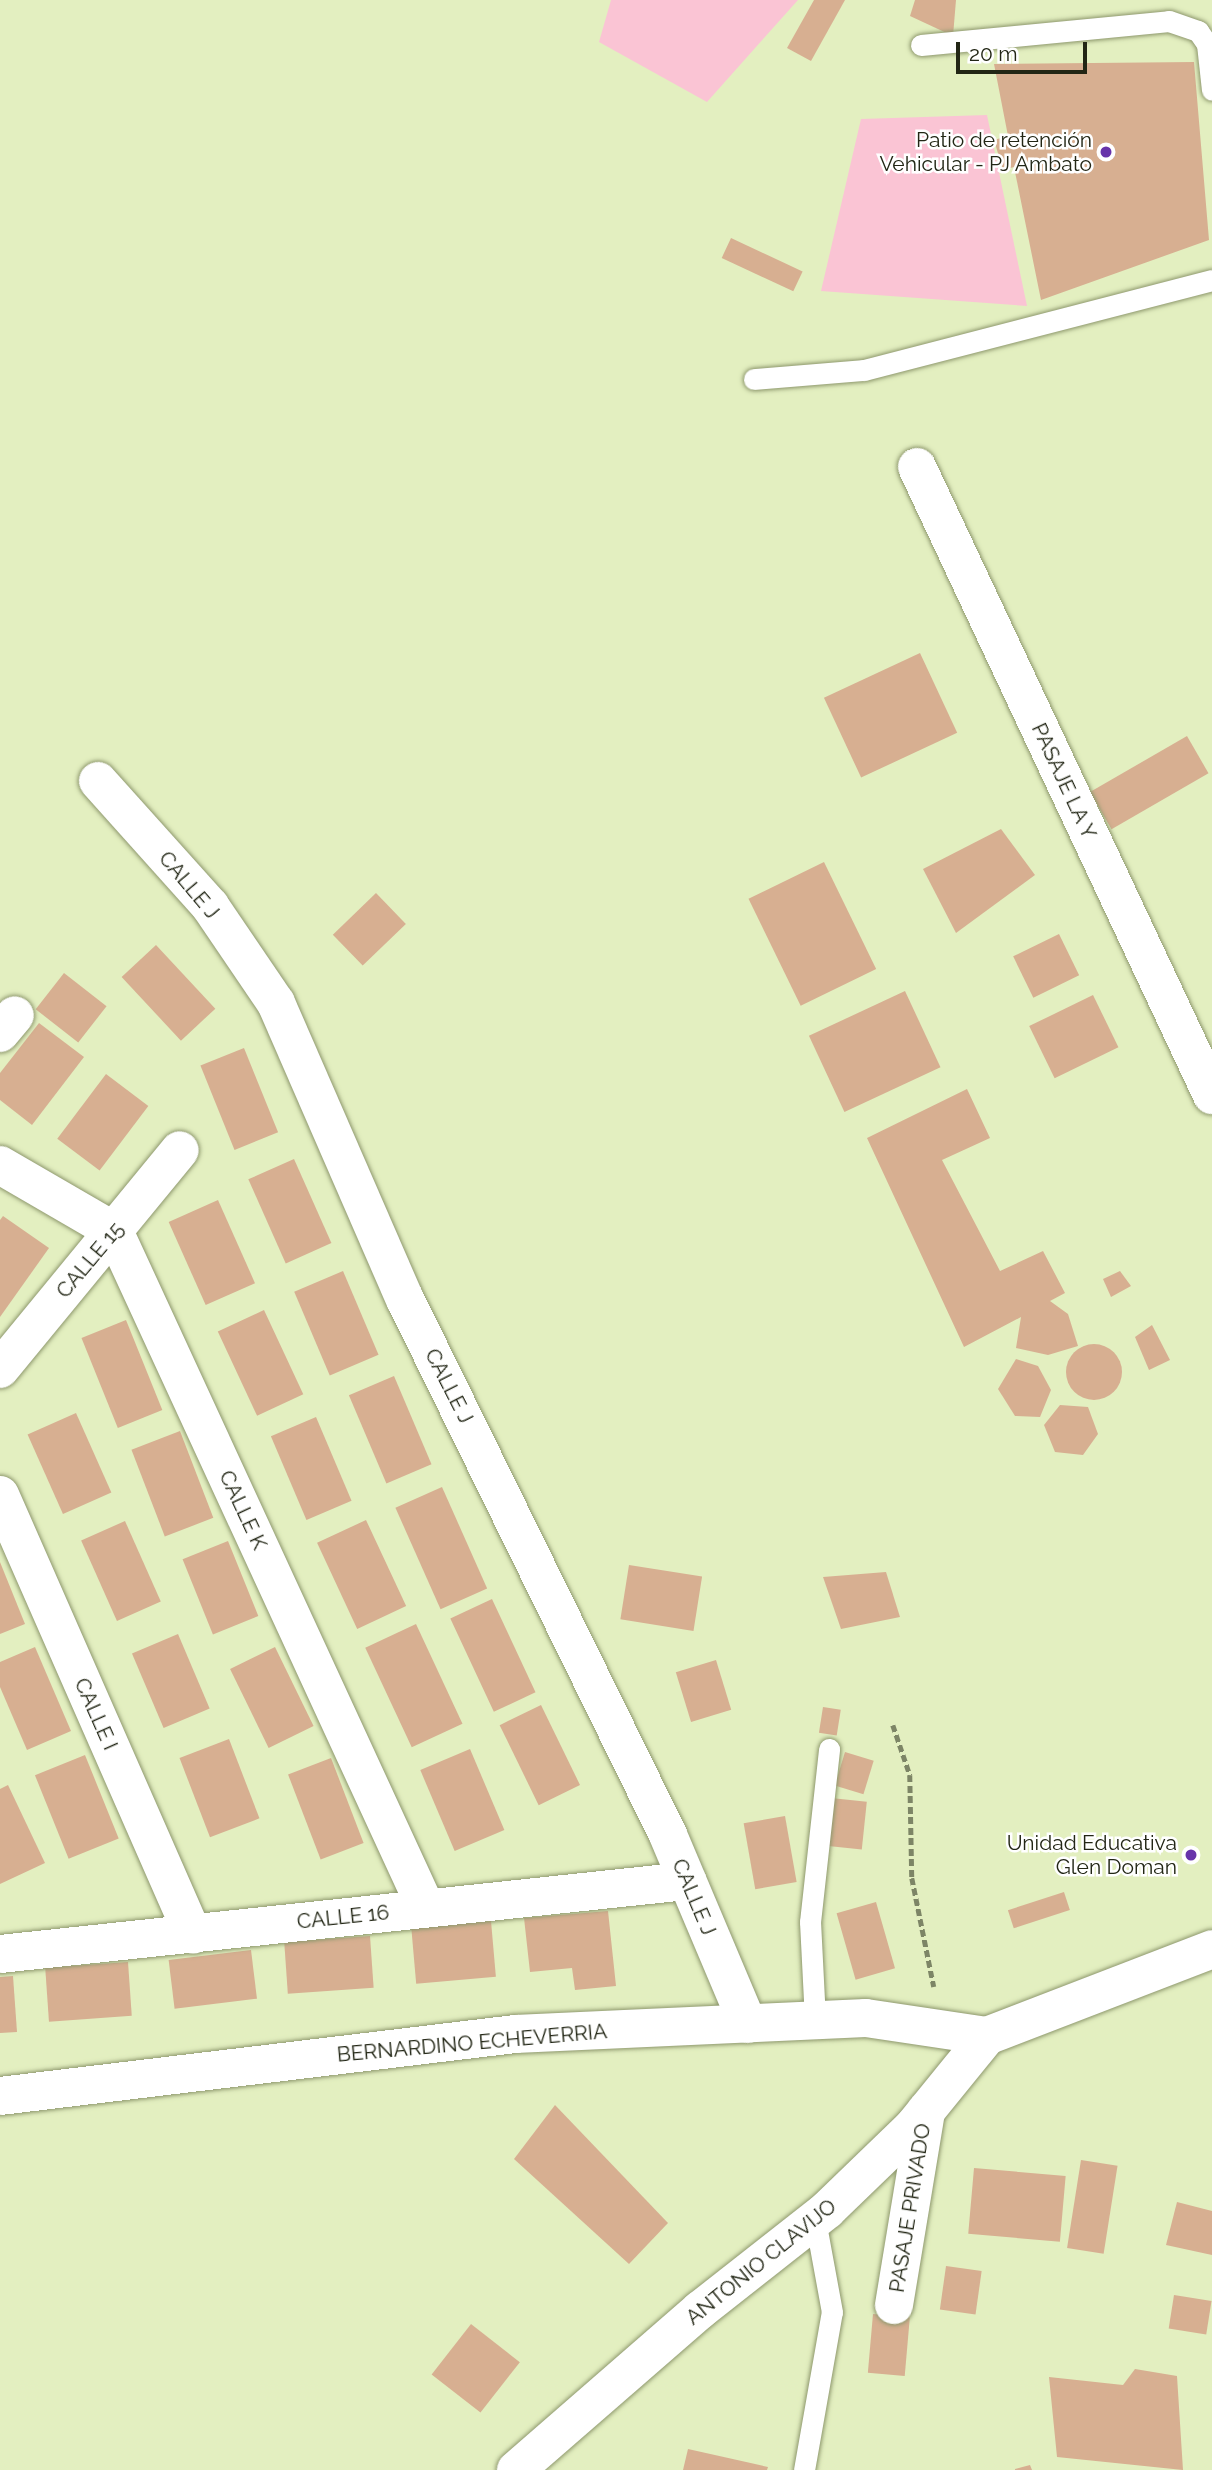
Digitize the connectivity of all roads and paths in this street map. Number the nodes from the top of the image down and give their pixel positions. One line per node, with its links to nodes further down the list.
1 (921, 45): 2 (lane)
2 (1212, 90)
3 (1212, 279): 4 (lane)
4 (754, 379)
5 (917, 467): 7 (street, PASAJE LA Y)
6 (98, 781): 15 (street, CALLE J)
7 (1212, 1095)
8 (180, 1150): 10 (street, CALLE 15)
9 (0, 1165): 10 (street)
10 (114, 1231): 11 (street, CALLE 15); 16 (street, CALLE K)
11 (0, 1369)
12 (0, 1495): 17 (street, CALLE I)
13 (893, 1725): 22 (path)
14 (829, 1749): 20 (lane)
15 (687, 1881): 16 (street, CALLE 16); 21 (street, CALLE J)
16 (426, 1908): 17 (street, CALLE 16)
17 (193, 1934): 19 (street, CALLE 16)
18 (1212, 1949): 23 (street)
19 (0, 1954)
20 (815, 2020): 21 (street, BERNARDINO ECHEVERRIA); 22 (street, BERNARDINO ECHEVERRIA)
21 (748, 2024): 24 (street, BERNARDINO ECHEVERRIA)
22 (943, 2029): 23 (street, BERNARDINO ECHEVERRIA)
23 (987, 2036): 25 (street, ANTONIO CLAVIJO)
24 (0, 2096)
25 (926, 2111): 26 (street, ANTONIO CLAVIJO); 27 (street, PASAJE PRIVADO)
26 (816, 2219): 28 (street, ANTONIO CLAVIJO); 29 (lane)
27 (894, 2305)
28 (524, 2467)
29 (804, 2470)

